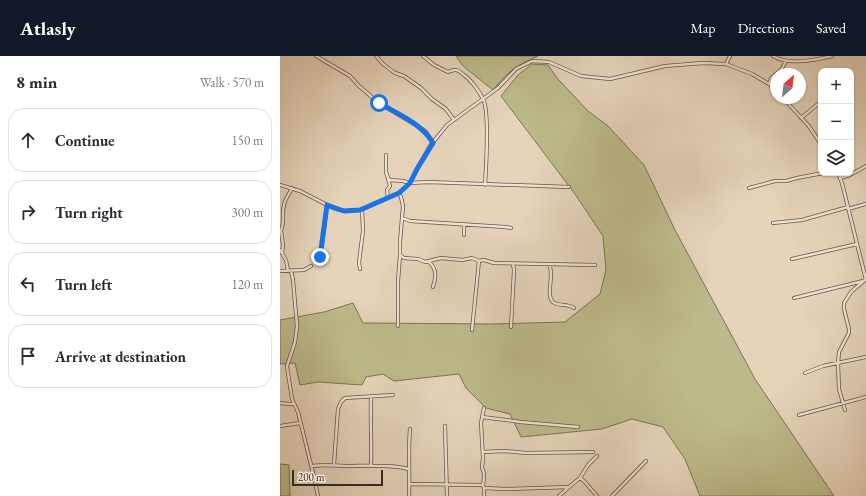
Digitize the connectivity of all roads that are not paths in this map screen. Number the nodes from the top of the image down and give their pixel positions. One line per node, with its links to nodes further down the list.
1 (316, 56): 17 (street)
2 (376, 56): 15 (street)
3 (423, 56): 11 (street)
4 (730, 56): 9 (street)
5 (773, 56): 8 (street)
6 (786, 56): 8 (street)
7 (832, 56): 8 (street)
8 (787, 61): 10 (street)
9 (726, 64): 10 (street); 11 (street)
10 (769, 84)
11 (484, 99): 15 (street); 25 (street)
12 (788, 104): 14 (street)
13 (818, 104): 14 (street)
14 (801, 118): 16 (street)
15 (454, 120): 17 (street)
16 (818, 140)
17 (433, 143): 23 (street)
18 (386, 155): 21 (street)
19 (866, 166): 22 (street)
20 (818, 174): 28 (street)
21 (388, 178): 23 (street); 30 (street)
22 (840, 178): 33 (street)
23 (410, 183): 25 (street); 29 (street)
24 (280, 185): 27 (street)
25 (485, 185): 26 (street)
26 (569, 187)
27 (292, 188): 32 (street); 41 (street)
28 (749, 188)
29 (399, 193): 30 (street); 35 (street)
30 (388, 198): 34 (street)
31 (866, 204): 33 (street)
32 (327, 205): 34 (street); 44 (street)
33 (848, 208): 36 (street); 40 (street)
34 (362, 209): 51 (street)
35 (402, 217): 37 (street); 42 (street)
36 (773, 223)
37 (464, 224): 38 (street); 39 (street)
38 (511, 228)
39 (464, 235)
40 (857, 244): 43 (street); 54 (street)
41 (281, 252): 53 (street)
42 (400, 255): 45 (street); 58 (street)
43 (792, 259)
44 (320, 260)
45 (428, 261): 46 (street); 55 (street)
46 (479, 261): 47 (street); 60 (street)
47 (513, 264): 48 (street); 59 (street)
48 (549, 264): 49 (street); 57 (street)
49 (595, 265)
50 (311, 266): 53 (street)
51 (360, 269)
52 (280, 271): 53 (street)
53 (289, 271): 69 (street)
54 (865, 280): 56 (street); 62 (street)
55 (433, 287)
56 (794, 298)
57 (574, 308)
58 (398, 326)
59 (511, 327)
60 (472, 330)
61 (866, 357): 62 (street)
62 (838, 363): 63 (street); 68 (street)
63 (805, 373)
64 (394, 395): 65 (street)
65 (371, 397): 83 (street); 84 (street)
66 (866, 397): 68 (street)
67 (280, 403): 69 (street)
68 (844, 403): 71 (street); 72 (street)
69 (294, 404): 74 (street)
70 (484, 408): 73 (street)
71 (845, 410)
72 (799, 415)
73 (482, 417): 77 (street); 79 (street)
74 (300, 423): 75 (street); 85 (street)
75 (280, 426)
76 (445, 426): 89 (street)
77 (578, 427)
78 (410, 429): 86 (street)
79 (483, 452): 80 (street); 91 (street)
80 (593, 452)
81 (596, 456): 87 (street)
82 (646, 461): 98 (street)
83 (334, 464): 84 (street); 85 (street)
84 (371, 465): 86 (street)
85 (312, 466): 92 (street)
86 (408, 469): 88 (street)
87 (580, 478): 90 (street); 97 (street)
88 (410, 484): 89 (street); 93 (street)
89 (446, 485): 91 (street); 94 (street)
90 (569, 486): 91 (street); 96 (street)
91 (483, 487): 95 (street)
92 (318, 496)
93 (409, 496)
94 (447, 496)
95 (484, 496)
96 (559, 496)
97 (597, 496)
98 (612, 496)

